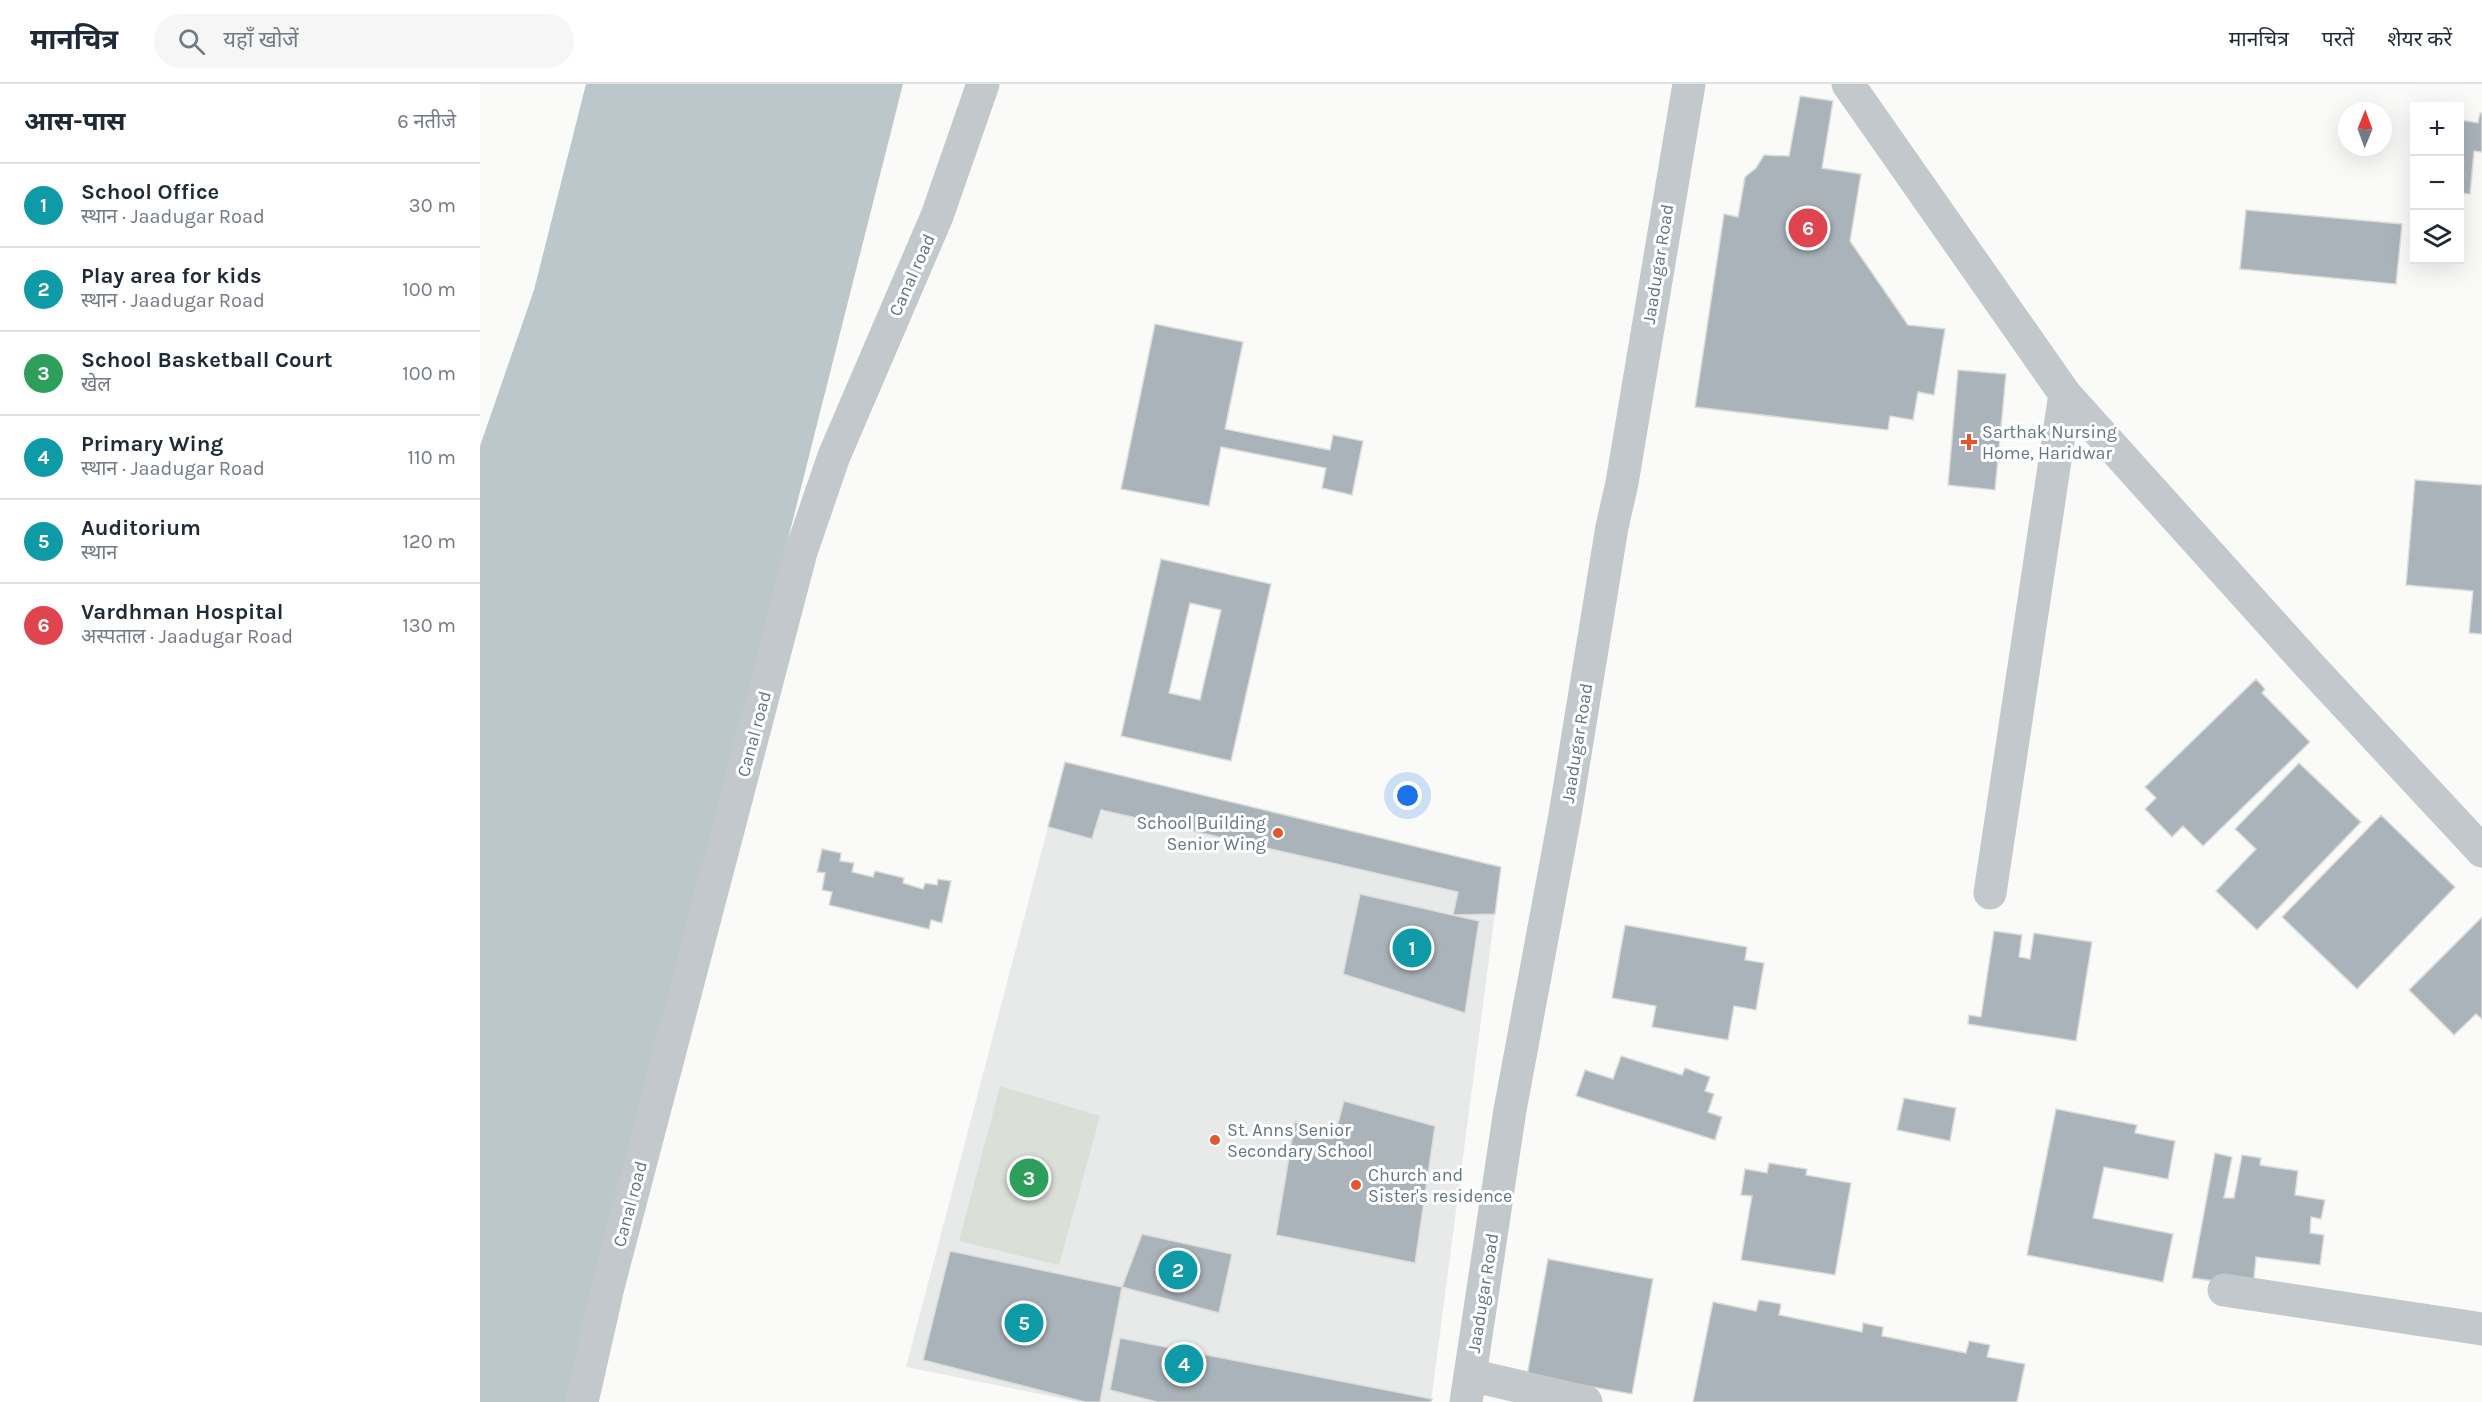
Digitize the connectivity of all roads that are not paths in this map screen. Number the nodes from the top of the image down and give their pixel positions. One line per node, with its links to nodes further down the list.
1 (983, 84): 10 (street, Canal road)
2 (1689, 84): 9 (street, Jaadugar Road)
3 (1848, 84): 4 (street)
4 (2065, 394): 5 (street); 6 (street)
5 (2482, 851)
6 (1990, 893)
7 (2224, 1290): 8 (street)
8 (2482, 1329)
9 (1468, 1389): 11 (street)
10 (582, 1402)
11 (1586, 1402)

